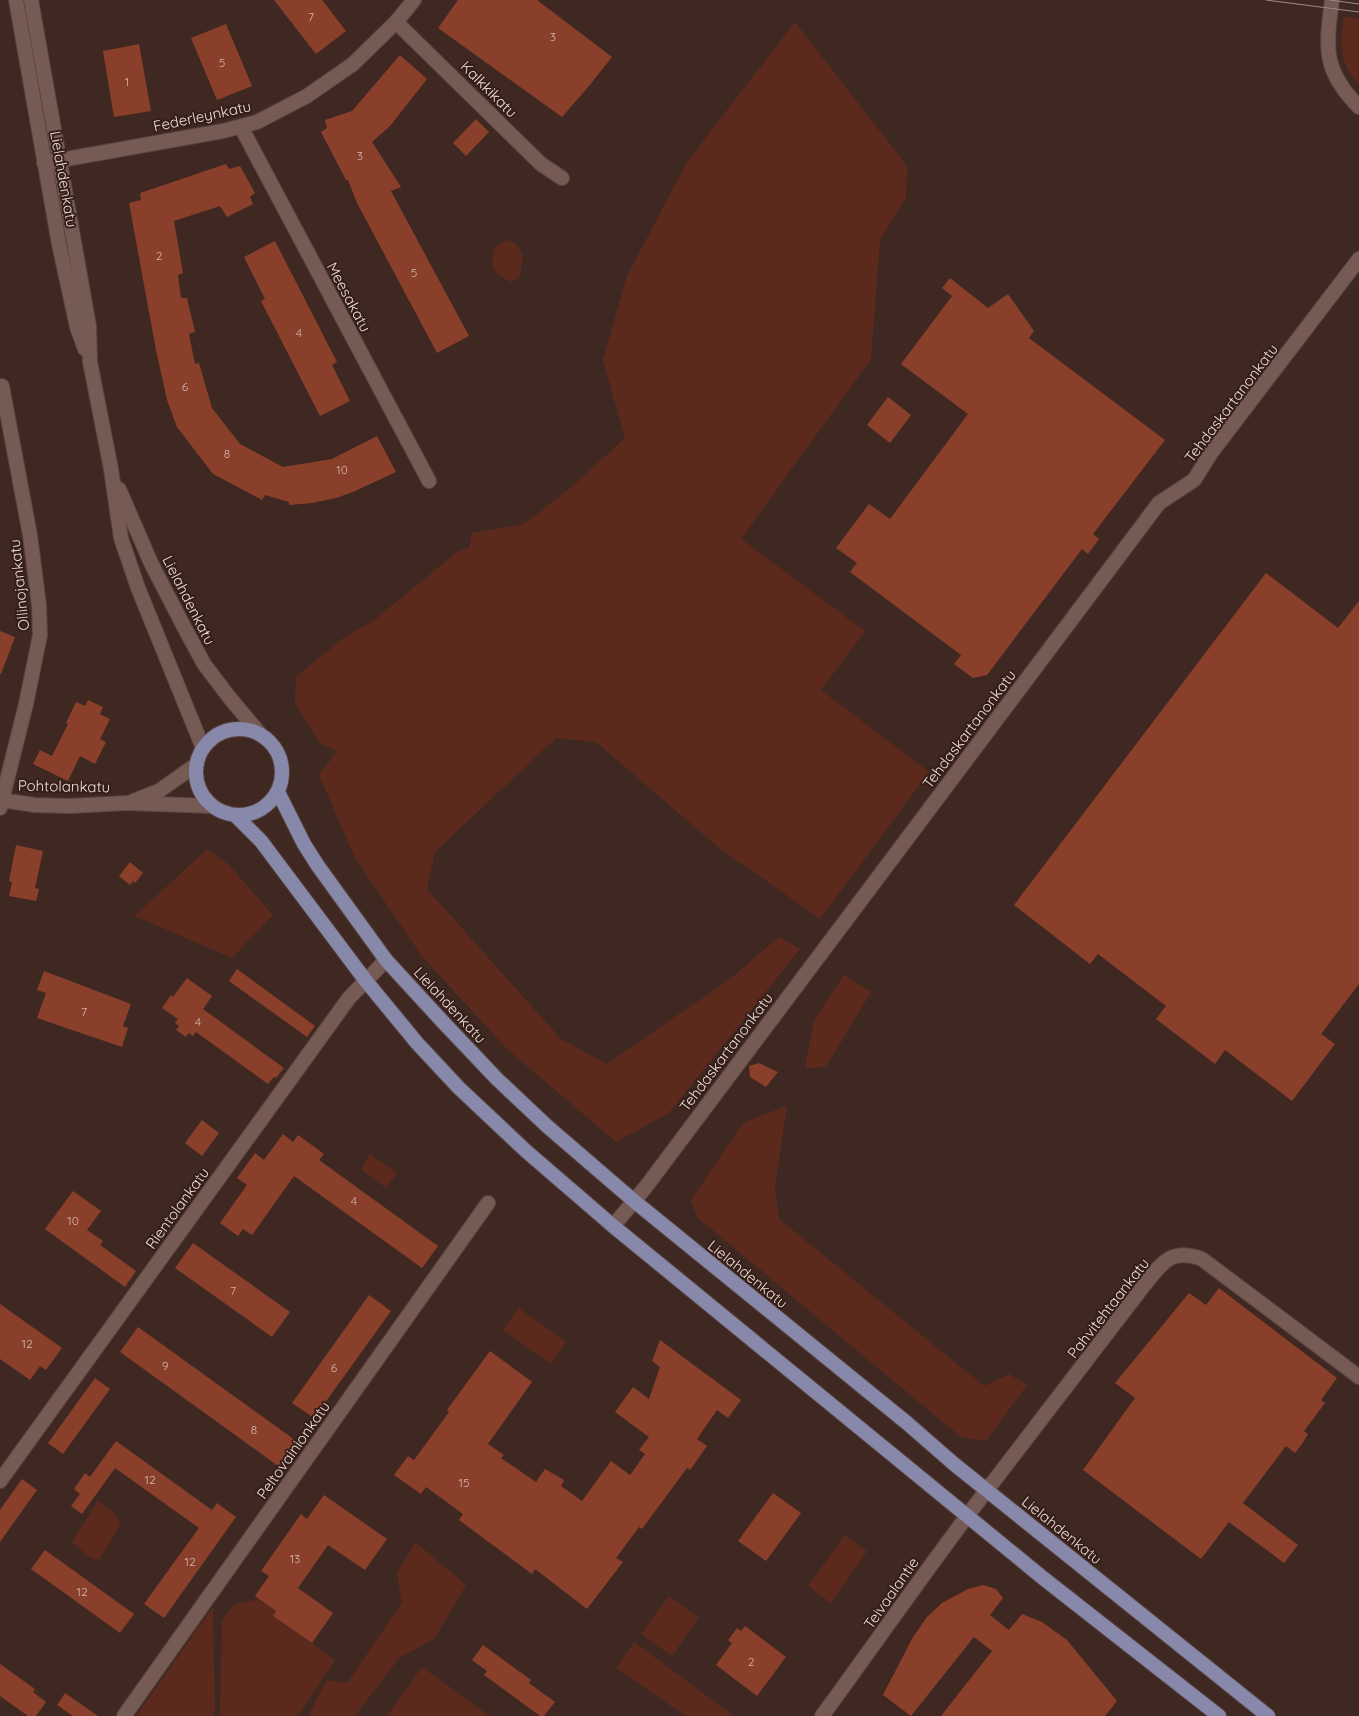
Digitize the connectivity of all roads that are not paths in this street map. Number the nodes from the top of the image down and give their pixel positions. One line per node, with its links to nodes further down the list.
1 (16, 0): 9 (street, Lielahdenkatu)
2 (31, 0): 8 (street, Lielahdenkatu)
3 (414, 0): 5 (street, Federleynkatu)
4 (1332, 0): 6 (street)
5 (396, 22): 7 (street, Federleynkatu); 10 (street, Kalkkikatu)
6 (1359, 106)
7 (241, 127): 8 (street, Federleynkatu); 15 (street, Meesakatu)
8 (59, 160): 9 (street, Federleynkatu); 12 (street, Lielahdenkatu)
9 (44, 163): 12 (street, Lielahdenkatu)
10 (562, 178)
11 (1359, 259): 26 (street, Tehdaskartanonkatu)
12 (90, 362): 14 (street, Lielahdenkatu)
13 (2, 386): 21 (street, Ollinojankatu)
14 (111, 470): 16 (street, Lielahdenkatu); 17 (street, Lielahdenkatu)
15 (429, 482)
16 (260, 734): 17 (main road); 19 (main road)
17 (203, 748): 18 (main road)
18 (197, 764): 20 (street, Pohtolankatu); 22 (main road)
19 (278, 792): 23 (main road); 24 (main road, Lielahdenkatu)
20 (127, 802): 21 (street, Pohtolankatu); 22 (street, Pohtolankatu)
21 (1, 803)
22 (212, 806): 23 (main road)
23 (236, 815): 25 (main road)
24 (386, 960): 25 (street, Rientolankatu); 26 (main road, Lielahdenkatu)
25 (366, 981): 28 (main road); 30 (street, Rientolankatu)
26 (634, 1202): 28 (street, Tehdaskartanonkatu); 31 (main road, Lielahdenkatu)
27 (488, 1203): 33 (street, Peltovainionkatu)
28 (613, 1226): 32 (main road)
29 (1359, 1377): 31 (street, Pahvitehtaankatu)
30 (0, 1480)
31 (986, 1490): 32 (street, Teivaalantie); 36 (main road, Lielahdenkatu)
32 (967, 1515): 34 (street, Teivaalantie); 35 (main road)
33 (124, 1716)
34 (822, 1716)
35 (1219, 1716)
36 (1268, 1716)

